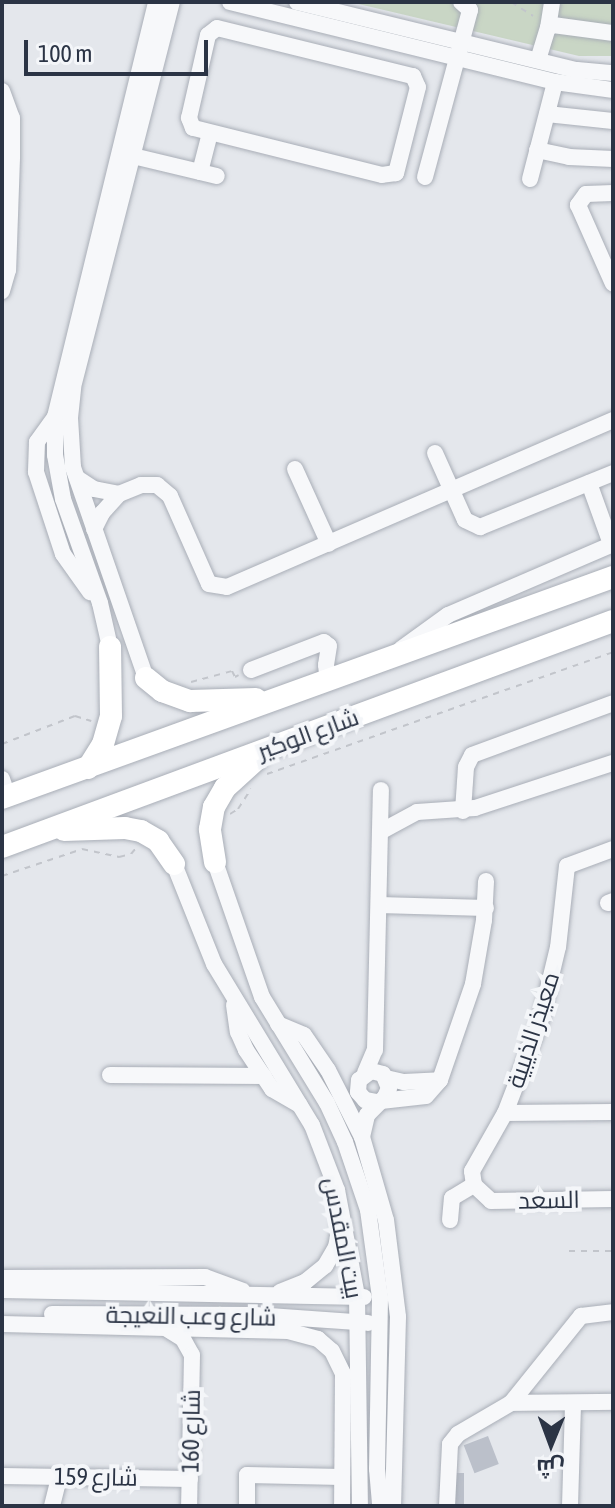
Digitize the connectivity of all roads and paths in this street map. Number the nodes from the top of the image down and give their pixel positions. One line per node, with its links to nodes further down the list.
1 (156, 2): 31 (street)
2 (172, 2): 22 (street)
3 (230, 2): 10 (street)
4 (297, 2): 10 (street)
5 (511, 2): 6 (path)
6 (551, 4): 8 (street)
7 (468, 5): 10 (street)
8 (548, 28): 9 (street); 11 (street)
9 (613, 33)
10 (460, 50): 11 (street); 13 (street); 21 (street)
11 (538, 60): 12 (street)
12 (613, 73)
13 (555, 82): 14 (street); 16 (street)
14 (613, 90)
15 (2, 91): 30 (street)
16 (547, 114): 17 (street); 20 (street)
17 (613, 121)
18 (210, 133): 19 (street); 19 (street); 24 (street)
19 (403, 145): 21 (street)
20 (537, 150): 23 (street); 27 (street)
21 (432, 153): 26 (street)
22 (133, 156): 24 (street); 37 (street)
23 (613, 159)
24 (200, 172): 25 (street)
25 (217, 176)
26 (425, 177)
27 (530, 179)
28 (613, 193): 29 (street)
29 (613, 284)
30 (2, 291)
31 (55, 417): 40 (street); 45 (street)
32 (613, 420): 38 (street)
33 (435, 453): 38 (street)
34 (295, 469): 42 (street)
35 (613, 473): 36 (street)
36 (589, 483): 38 (street); 43 (street)
37 (79, 485): 39 (street); 40 (street); 41 (street)
38 (452, 491): 42 (street)
39 (119, 494): 41 (street); 42 (street)
40 (63, 499): 45 (street)
41 (94, 529): 53 (street)
42 (329, 544)
43 (612, 544): 51 (street)
44 (613, 577): 51 (main road, شارع الوكير)
45 (100, 603): 49 (street)
46 (613, 621): 47 (main road, شارع الوكير)
47 (581, 632): 48 (street); 60 (main road, شارع الوكير)
48 (613, 632)
49 (110, 647): 58 (main road)
50 (613, 652): 63 (path)
51 (390, 659): 54 (main road, شارع الوكير)
52 (251, 670): 54 (street); 56 (path)
53 (146, 678): 56 (main road)
54 (328, 681): 55 (main road, شارع الوكير)
55 (281, 697): 56 (main road); 62 (main road, شارع الوكير)
56 (181, 699)
57 (613, 703): 66 (street)
58 (109, 727): 59 (path); 62 (main road)
59 (2, 744)
60 (270, 747): 67 (main road, شارع الوكير); 72 (main road)
61 (613, 763): 66 (street)
62 (88, 768): 65 (main road, شارع الوكير)
63 (270, 773)
64 (381, 790): 69 (street)
65 (4, 791)
66 (463, 811): 69 (street)
67 (47, 830): 68 (main road); 70 (main road, شارع الوكير)
68 (141, 831): 73 (main road); 74 (path)
69 (380, 832): 76 (street)
70 (2, 847)
71 (613, 849): 92 (street, معيذر الذيبية)
72 (215, 862): 79 (street, بيت المقدس)
73 (174, 864): 78 (street, بيت المقدس)
74 (2, 876)
75 (486, 881): 77 (street)
76 (379, 905): 77 (street); 81 (street)
77 (486, 908): 88 (street)
78 (234, 1002): 80 (street); 90 (street, بيت المقدس)
79 (278, 1024): 82 (street, بيت المقدس); 95 (street, بيت المقدس)
80 (246, 1050): 85 (street); 86 (street)
81 (375, 1050): 83 (street); 87 (street)
82 (328, 1070): 83 (street); 93 (street, بيت المقدس)
83 (364, 1074): 87 (street); 89 (street)
84 (110, 1075): 85 (street)
85 (228, 1076): 86 (street)
86 (264, 1076): 90 (street)
87 (385, 1076): 88 (street); 89 (street)
88 (414, 1090): 89 (street)
89 (379, 1102): 93 (street)
90 (300, 1105): 97 (street, بيت المقدس)
91 (613, 1112): 92 (street)
92 (505, 1113): 94 (street, معيذر الذيبية)
93 (365, 1144): 95 (street); 128 (street, بيت المقدس)
94 (474, 1185): 96 (street, السعد); 98 (street, معيذر الذيبية)
95 (363, 1193): 106 (street, بيت المقدس)
96 (613, 1199)
97 (343, 1212): 104 (street); 105 (street, بيت المقدس)
98 (450, 1220)
99 (569, 1251): 100 (path)
100 (613, 1251)
101 (2, 1278): 103 (street)
102 (2, 1290): 103 (street, شارع وعب النعيجة)
103 (248, 1294): 104 (street, شارع وعب النعيجة)
104 (275, 1294): 105 (street, شارع وعب النعيجة)
105 (357, 1296): 106 (street, شارع وعب النعيجة); 109 (street, بيت المقدس)
106 (380, 1298): 111 (street, بيت المقدس)
107 (613, 1312): 116 (street)
108 (2, 1313): 109 (street, شارع وعب النعيجة)
109 (358, 1323): 111 (street, شارع وعب النعيجة); 126 (street, بيت المقدس)
110 (2, 1324): 112 (street, شارع وعب النعيجة)
111 (380, 1324): 127 (street, بيت المقدس)
112 (167, 1329): 113 (street, شارع وعب النعيجة); 114 (street, شارع 160)
113 (217, 1329): 114 (street, شارع 160); 120 (street, شارع وعب النعيجة)
114 (192, 1355): 121 (street, شارع 160)
115 (613, 1402): 117 (street)
116 (511, 1403): 117 (street); 129 (street)
117 (573, 1403): 130 (street)
118 (2, 1476): 119 (street, شارع 159)
119 (59, 1477): 121 (street, شارع 159); 122 (street)
120 (342, 1477): 124 (street); 125 (street)
121 (190, 1479): 123 (street, شارع 160)
122 (52, 1506)
123 (189, 1506)
124 (247, 1506)
125 (342, 1506)
126 (360, 1506)
127 (380, 1506)
128 (393, 1506)
129 (447, 1506)
130 (570, 1506)

